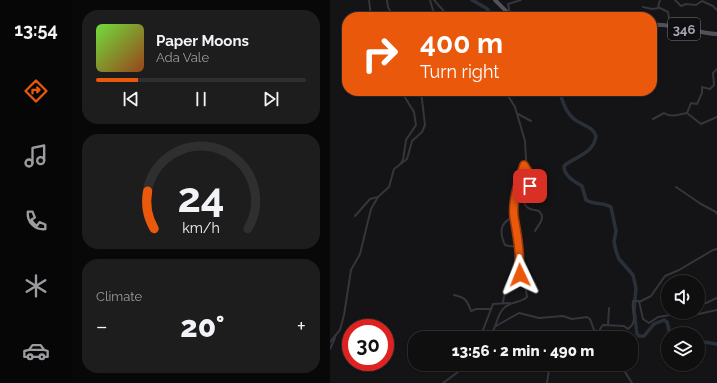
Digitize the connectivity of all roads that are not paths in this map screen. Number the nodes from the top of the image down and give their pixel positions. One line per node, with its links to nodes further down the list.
1 (369, 0): 12 (street)
2 (387, 0): 13 (street)
3 (430, 0): 14 (street)
4 (434, 0): 15 (street)
5 (495, 0): 16 (main road)
6 (521, 0): 17 (street)
7 (660, 0): 10 (street)
8 (675, 0): 11 (street)
9 (643, 7): 10 (street)
10 (659, 8): 19 (street)
11 (717, 10)
12 (371, 12)
13 (390, 12)
14 (434, 12)
15 (445, 12)
16 (507, 12)
17 (510, 12)
18 (657, 25): 19 (main road, 346)
19 (670, 26): 20 (main road, 346)
20 (717, 34)
21 (717, 69): 25 (street)
22 (404, 96): 30 (street)
23 (421, 96): 30 (street)
24 (508, 96): 26 (street)
25 (687, 113): 27 (street); 28 (street)
26 (517, 114): 29 (street); 31 (street)
27 (717, 117)
28 (654, 119)
29 (530, 121)
30 (399, 165): 33 (street)
31 (524, 165): 36 (street); 37 (street)
32 (676, 187): 34 (street)
33 (378, 197): 35 (street); 58 (street)
34 (717, 214)
35 (355, 216)
36 (514, 217): 38 (street); 38 (street)
37 (535, 231)
38 (519, 247): 40 (street)
39 (717, 249): 43 (street)
40 (518, 269): 44 (street); 46 (street)
41 (454, 295): 48 (street)
42 (717, 298): 45 (street)
43 (639, 301): 51 (street); 52 (street)
44 (503, 302): 46 (street); 48 (street)
45 (705, 302)
46 (511, 303): 53 (street)
47 (609, 308): 52 (street)
48 (490, 310): 54 (street)
49 (717, 310): 50 (street)
50 (705, 313)
51 (661, 317)
52 (608, 325): 57 (street)
53 (496, 326): 55 (street); 56 (street)
54 (482, 331)
55 (492, 331)
56 (595, 331)
57 (600, 331)
58 (335, 337): 59 (street); 60 (street)
59 (330, 342)
60 (330, 348)
61 (458, 371): 64 (street)
62 (549, 371): 65 (street)
63 (624, 371): 66 (street)
64 (442, 383)
65 (547, 383)
66 (632, 383)

